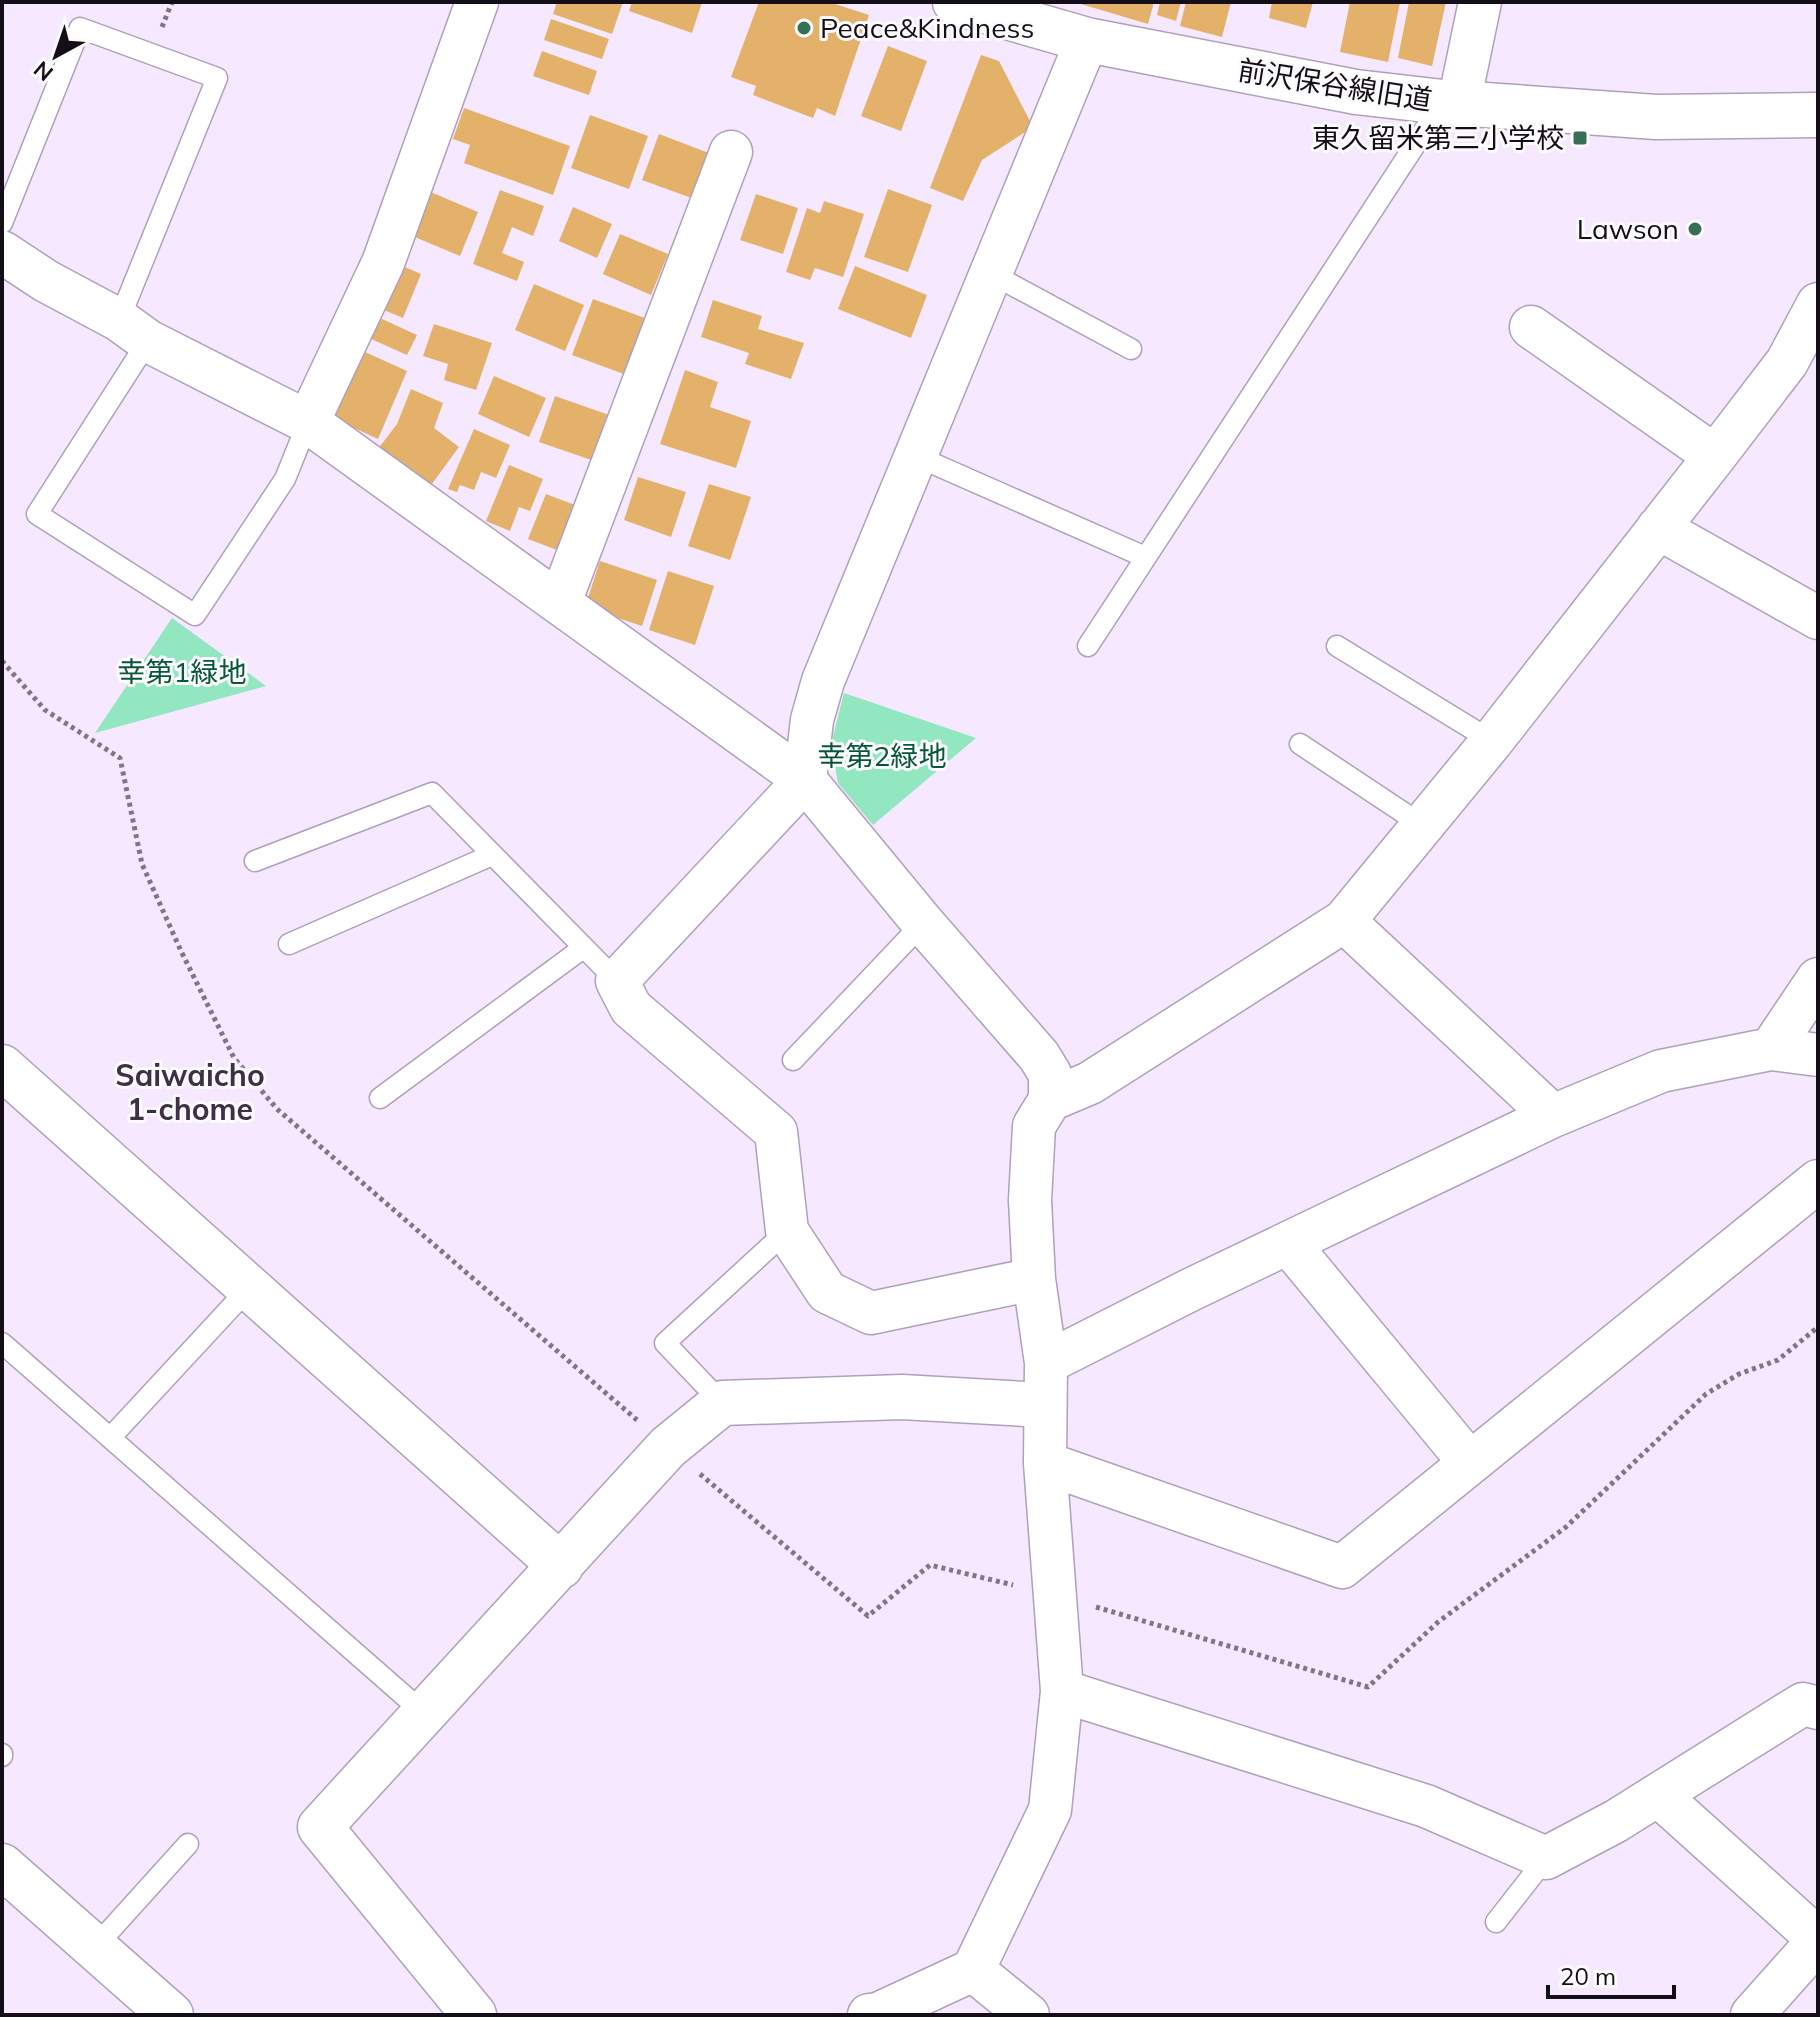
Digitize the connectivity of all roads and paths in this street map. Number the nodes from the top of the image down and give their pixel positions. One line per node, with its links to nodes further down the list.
1 (477, 2): 16 (street)
2 (955, 2): 4 (street, 前沢保谷線旧道)
3 (1480, 2): 5 (street)
4 (1087, 40): 5 (street, 前沢保谷線旧道); 10 (street)
5 (1451, 102): 6 (street, 前沢保谷線旧道); 20 (lane)
6 (1818, 115)
7 (731, 152): 21 (street)
8 (2, 223): 13 (lane)
9 (2, 252): 13 (street)
10 (990, 273): 14 (lane); 17 (street)
11 (1818, 304): 15 (street)
12 (1531, 327): 18 (street)
13 (134, 330): 16 (street); 16 (lane)
14 (1131, 349)
15 (1802, 370): 18 (street)
16 (308, 422): 21 (street)
17 (916, 456): 20 (lane); 28 (street)
18 (1715, 456): 19 (street)
19 (1658, 528): 22 (street); 26 (street)
20 (1145, 557): 23 (lane)
21 (560, 602): 28 (street)
22 (1818, 618)
23 (1088, 646)
24 (1337, 646): 26 (lane)
25 (2, 661): 54 (path)
26 (1492, 741): 29 (street)
27 (1300, 744): 29 (lane)
28 (805, 780): 33 (street); 37 (street)
29 (1422, 825): 32 (street)
30 (492, 855): 31 (lane); 34 (lane); 35 (lane)
31 (255, 861)
32 (1344, 921): 43 (street); 44 (street)
33 (923, 923): 40 (lane); 43 (street)
34 (289, 944)
35 (583, 948): 37 (lane); 42 (lane)
36 (1818, 979): 38 (street)
37 (617, 981): 46 (street)
38 (1771, 1049): 39 (street); 44 (street)
39 (1818, 1055)
40 (793, 1060)
41 (2, 1067): 49 (street)
42 (380, 1098)
43 (1050, 1100): 48 (street)
44 (1553, 1116): 47 (street)
45 (1818, 1181): 56 (street)
46 (787, 1231): 48 (street); 52 (lane)
47 (1288, 1243): 51 (street); 56 (street)
48 (1034, 1279): 51 (street)
49 (249, 1288): 53 (lane); 57 (street)
50 (2, 1343): 53 (lane)
51 (1045, 1384): 52 (street); 55 (street)
52 (722, 1403): 54 (street)
53 (110, 1438): 60 (lane)
54 (668, 1447): 57 (street)
55 (1045, 1463): 56 (street); 58 (street)
56 (1470, 1463)
57 (561, 1566): 60 (street)
58 (1062, 1691): 63 (street); 68 (street)
59 (1818, 1708): 61 (street)
60 (425, 1714): 70 (street)
61 (1658, 1795): 63 (street); 66 (street)
62 (188, 1844): 67 (lane)
63 (1546, 1858): 65 (lane)
64 (2, 1866): 67 (street)
65 (1496, 1922)
66 (1818, 1940): 73 (street)
67 (95, 1947): 69 (street)
68 (973, 1970): 71 (street); 72 (street)
69 (156, 2010)
70 (474, 2015)
71 (869, 2015)
72 (1028, 2015)
73 (1752, 2015)

